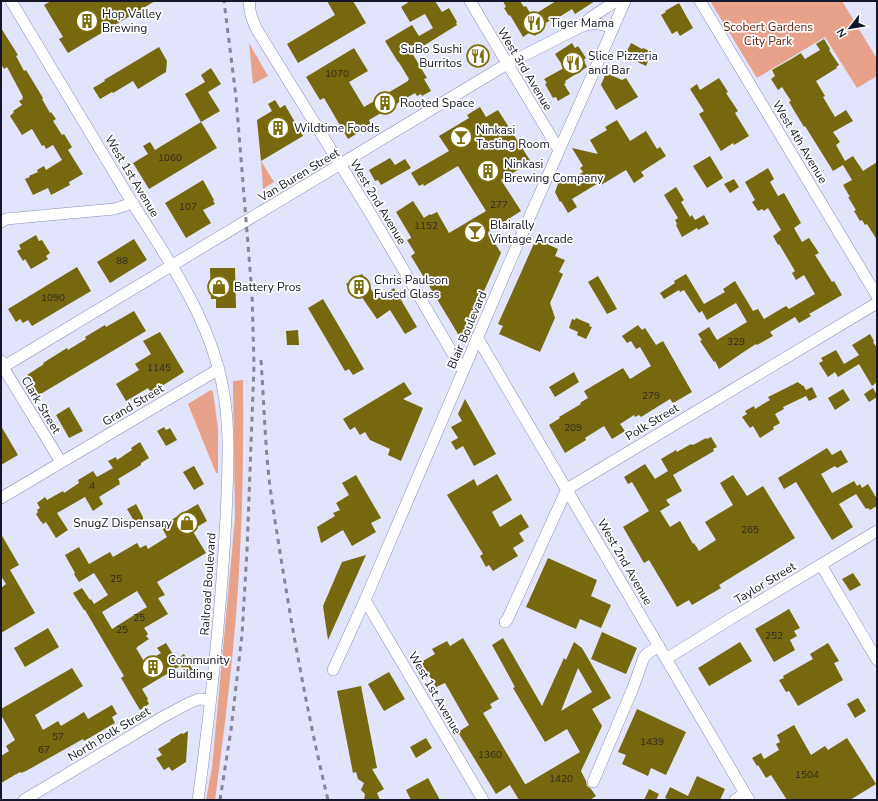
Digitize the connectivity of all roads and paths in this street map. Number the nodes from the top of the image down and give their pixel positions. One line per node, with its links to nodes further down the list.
1 (11, 1): 12 (street, West 1st Avenue)
2 (470, 1): 9 (street, West 3rd Avenue)
3 (616, 1): 7 (street)
4 (625, 1): 8 (street, Blair Boulevard)
5 (700, 1): 15 (street, West 4th Avenue)
6 (250, 2): 11 (street, West 2nd Avenue)
7 (580, 27): 8 (street, Van Buren Street); 9 (street, Van Buren Street)
8 (613, 29): 10 (street, Blair Boulevard)
9 (507, 64): 10 (street, West 3rd Avenue); 11 (street, Van Buren Street)
10 (559, 150): 17 (street, Blair Boulevard)
11 (340, 165): 14 (street, Van Buren Street); 20 (street, West 2nd Avenue)
12 (133, 203): 13 (street); 14 (street, West 1st Avenue)
13 (1, 222)
14 (172, 266): 18 (street, Van Buren Street); 19 (street, West 1st Avenue)
15 (877, 296)
16 (877, 303): 22 (street, Polk Street)
17 (477, 337): 20 (street, Blair Boulevard); 22 (street, West 2nd Avenue)
18 (2, 364): 21 (street, Clark Street)
19 (219, 369): 21 (street, Grand Street); 32 (street, Railroad Boulevard)
20 (463, 372): 26 (street, Blair Boulevard)
21 (60, 462): 23 (street, Grand Street)
22 (567, 489): 27 (street); 28 (street, West 2nd Avenue)
23 (1, 498)
24 (877, 531): 25 (street, Taylor Street)
25 (820, 565): 29 (street, Taylor Street); 30 (street)
26 (365, 600): 31 (street, Blair Boulevard); 37 (street, West 1st Avenue)
27 (505, 622)
28 (659, 646): 29 (street, West 2nd Avenue); 33 (street)
29 (666, 659): 34 (street, West 2nd Avenue)
30 (877, 660)
31 (333, 670)
32 (211, 700): 35 (street, North Polk Street); 36 (street, Railroad Boulevard)
33 (593, 782)
34 (747, 797): 38 (street)
35 (24, 800)
36 (198, 800)
37 (483, 800)
38 (734, 800)

